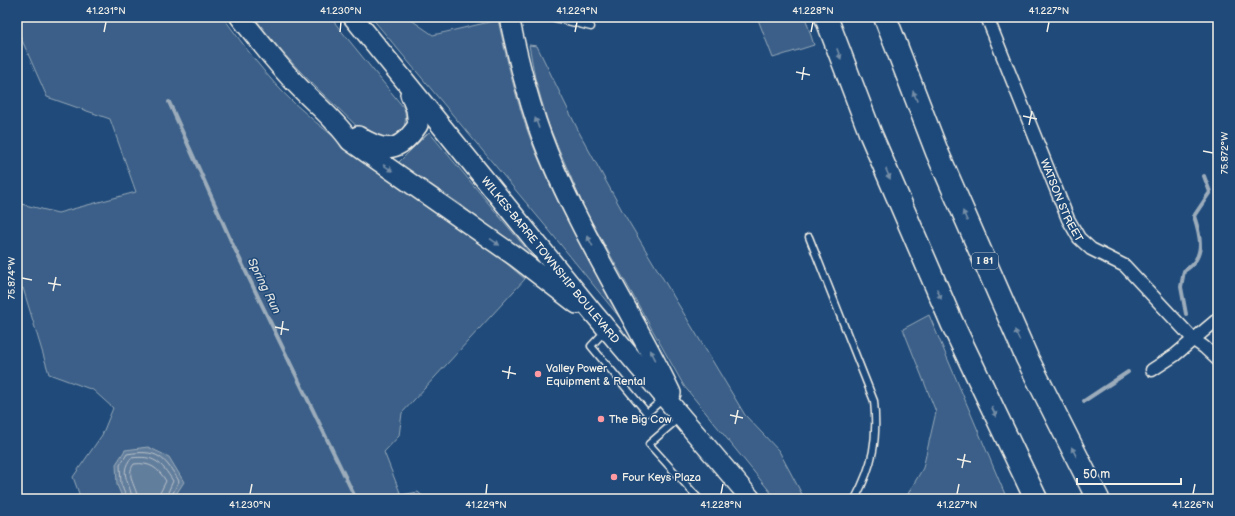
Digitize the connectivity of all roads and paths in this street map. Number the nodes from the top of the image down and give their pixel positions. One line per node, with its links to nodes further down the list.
1 (240, 17): 10 (main road)
2 (353, 17): 9 (main road, WILKES-BARRE TOWNSHIP BOULEVARD)
3 (509, 17): 17 (main road, one-way to 3)
4 (551, 17): 8 (lane)
5 (826, 17): 23 (highway, one-way to 23)
6 (885, 17): 20 (highway, I 81, one-way to 6)
7 (987, 17): 14 (street, WATSON STREET)
8 (591, 28)
9 (406, 83): 10 (main road); 13 (main road, WILKES-BARRE TOWNSHIP BOULEVARD)
10 (338, 124): 13 (main road, one-way to 13)
11 (809, 237): 22 (lane)
12 (1218, 319): 14 (street)
13 (601, 322): 17 (main road, WILKES-BARRE TOWNSHIP BOULEVARD)
14 (1194, 340): 15 (street, WATSON STREET); 16 (street)
15 (1218, 360)
16 (1152, 370)
17 (668, 394): 18 (main road)
18 (682, 415): 19 (main road); 21 (lane)
19 (745, 495)
20 (1091, 497)
21 (699, 499)
22 (854, 499)
23 (1036, 499)

